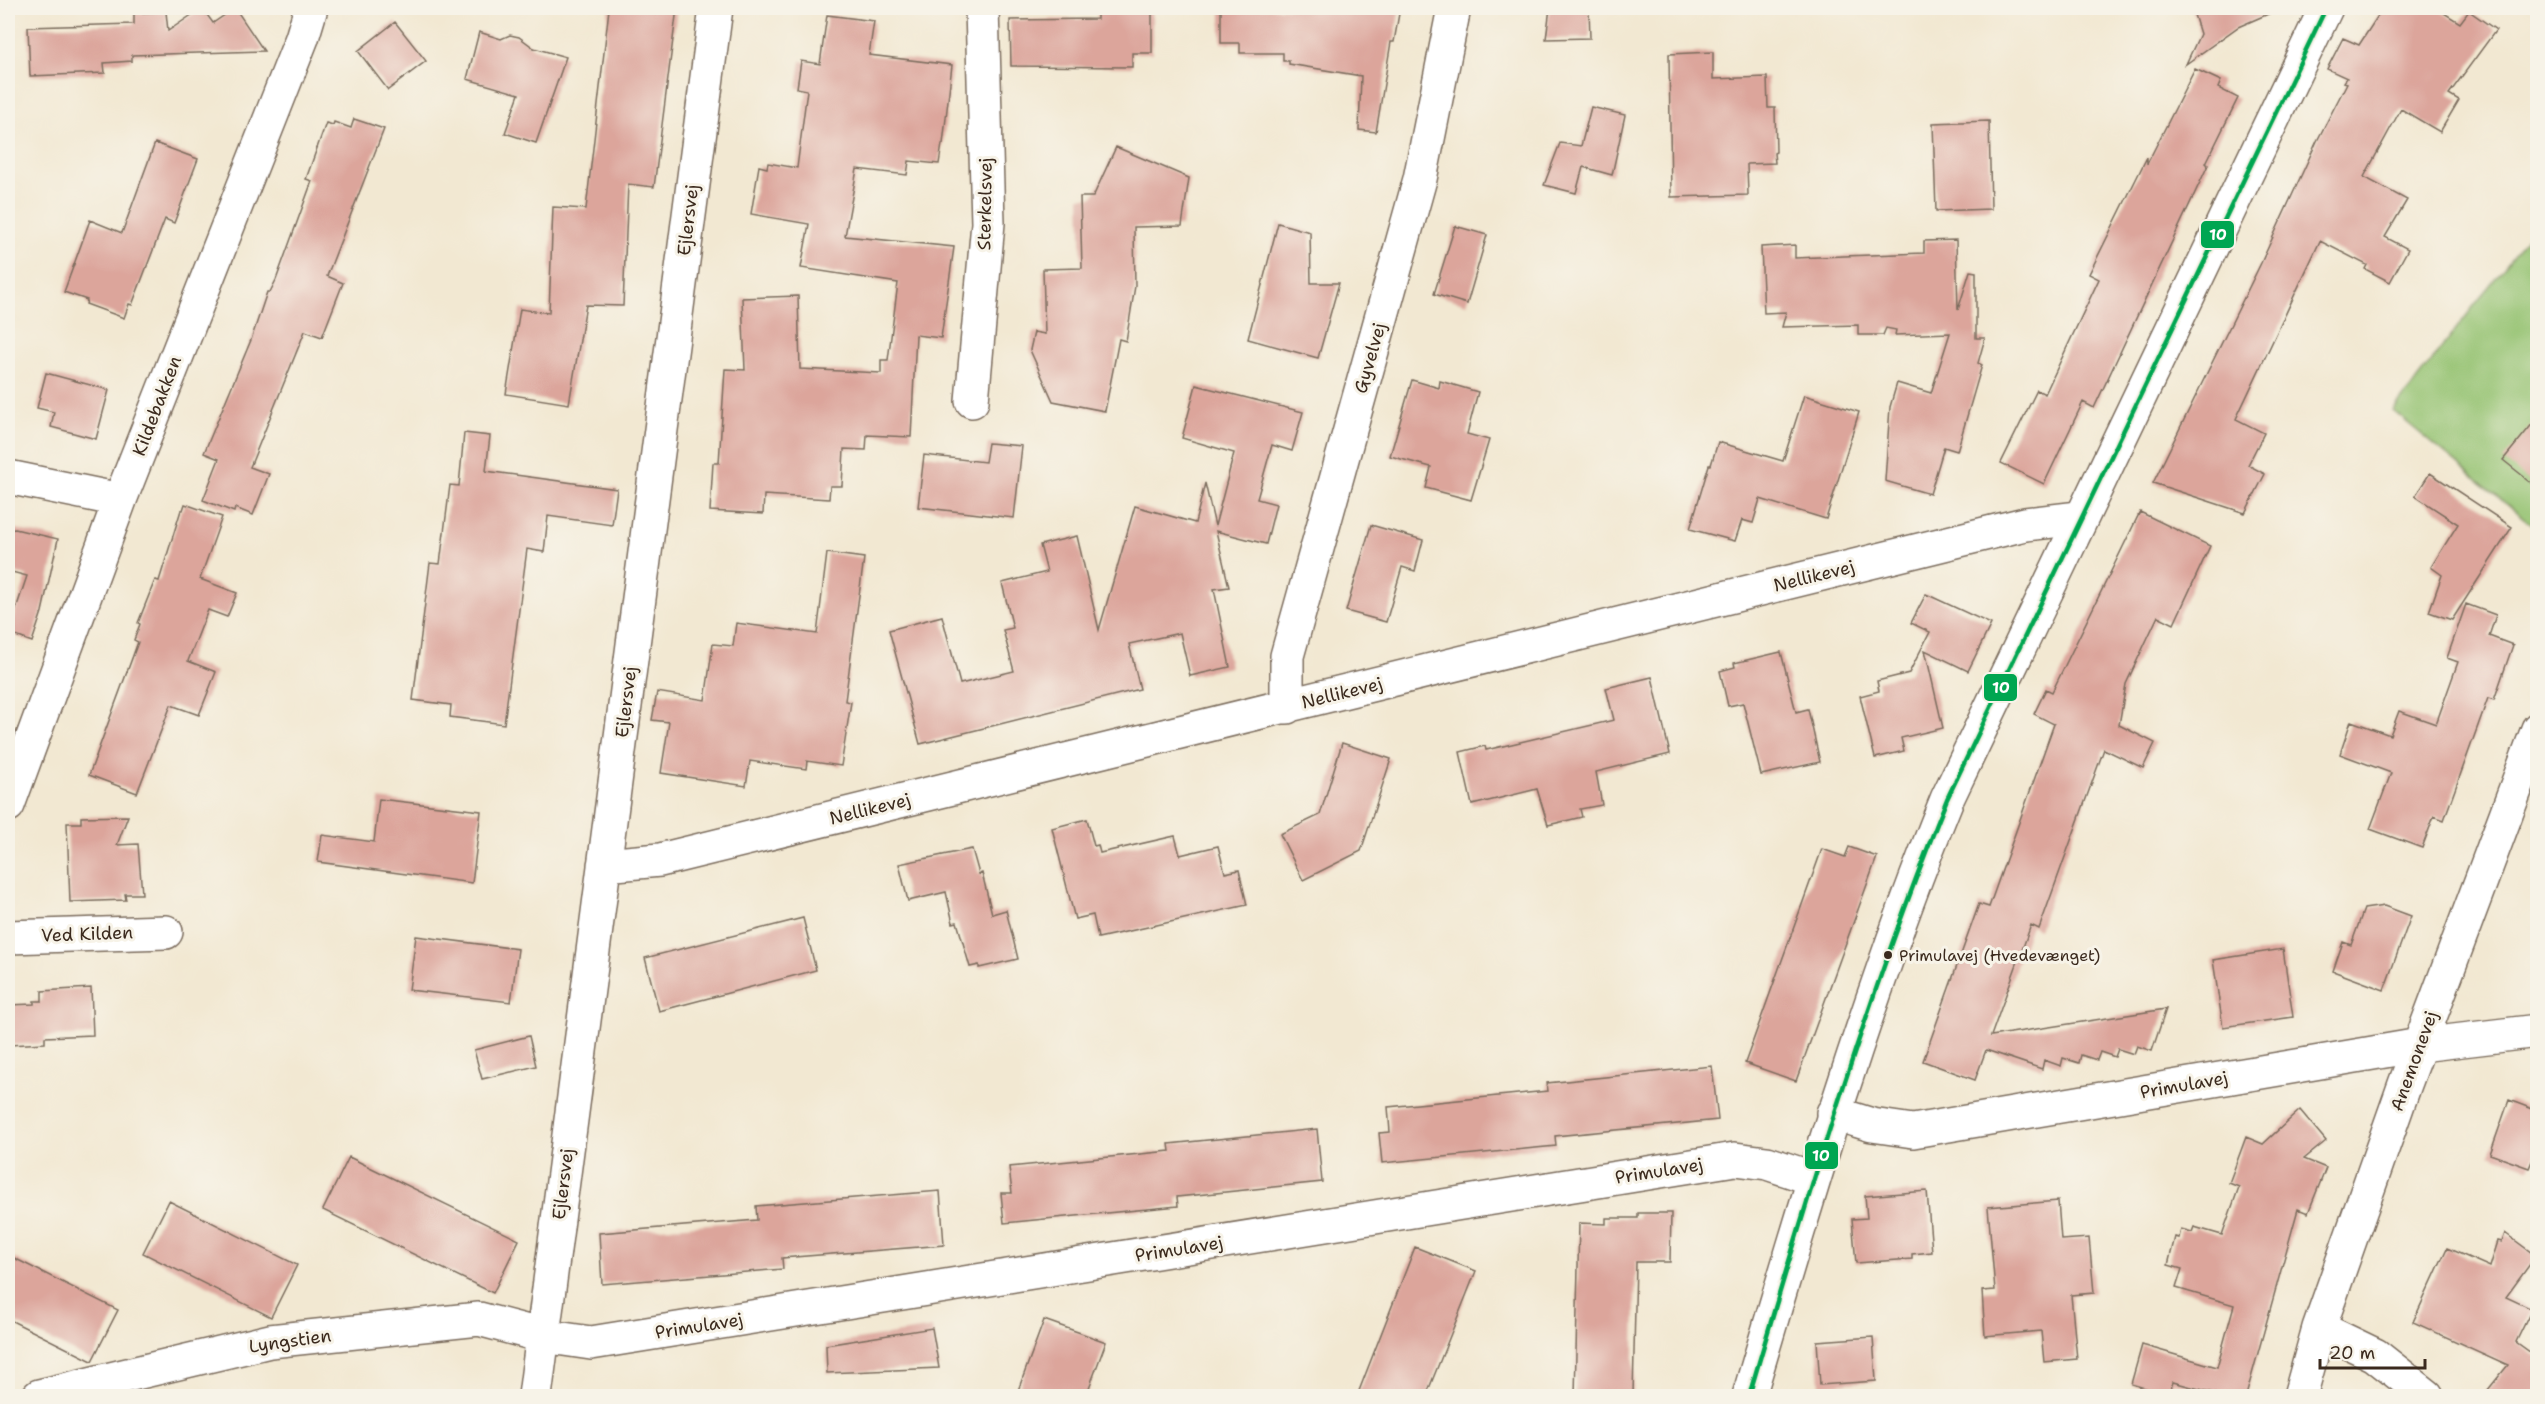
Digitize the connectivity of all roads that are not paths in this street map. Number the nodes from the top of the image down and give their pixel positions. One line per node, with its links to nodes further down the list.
1 (311, 8): 8 (street, Kildebakken)
2 (716, 8): 13 (street, Ejlersvej)
3 (982, 8): 6 (street, Sterkelsvej)
4 (1455, 8): 10 (street, Gyvelvej)
5 (2326, 8): 9 (street)
6 (972, 401)
7 (8, 477): 8 (street)
8 (120, 500): 12 (street, Kildebakken)
9 (2079, 519): 10 (street, Nellikevej); 18 (street)
10 (1287, 707): 13 (street, Nellikevej)
11 (2538, 729): 17 (street, Anemonevej)
12 (8, 805)
13 (604, 865): 21 (street, Ejlersvej)
14 (166, 932): 15 (street, Ved Kilden)
15 (8, 937)
16 (2538, 1030): 17 (street, Primulavej)
17 (2420, 1045): 18 (street, Primulavej); 20 (street, Anemonevej)
18 (1833, 1113): 19 (street)
19 (1812, 1178): 21 (street, Primulavej); 24 (street)
20 (2319, 1328): 25 (street, Anemonevej); 26 (street)
21 (543, 1336): 22 (street, Lyngstien); 23 (street, Ejlersvej)
22 (39, 1396)
23 (535, 1396)
24 (1749, 1396)
25 (2300, 1396)
26 (2427, 1396)

